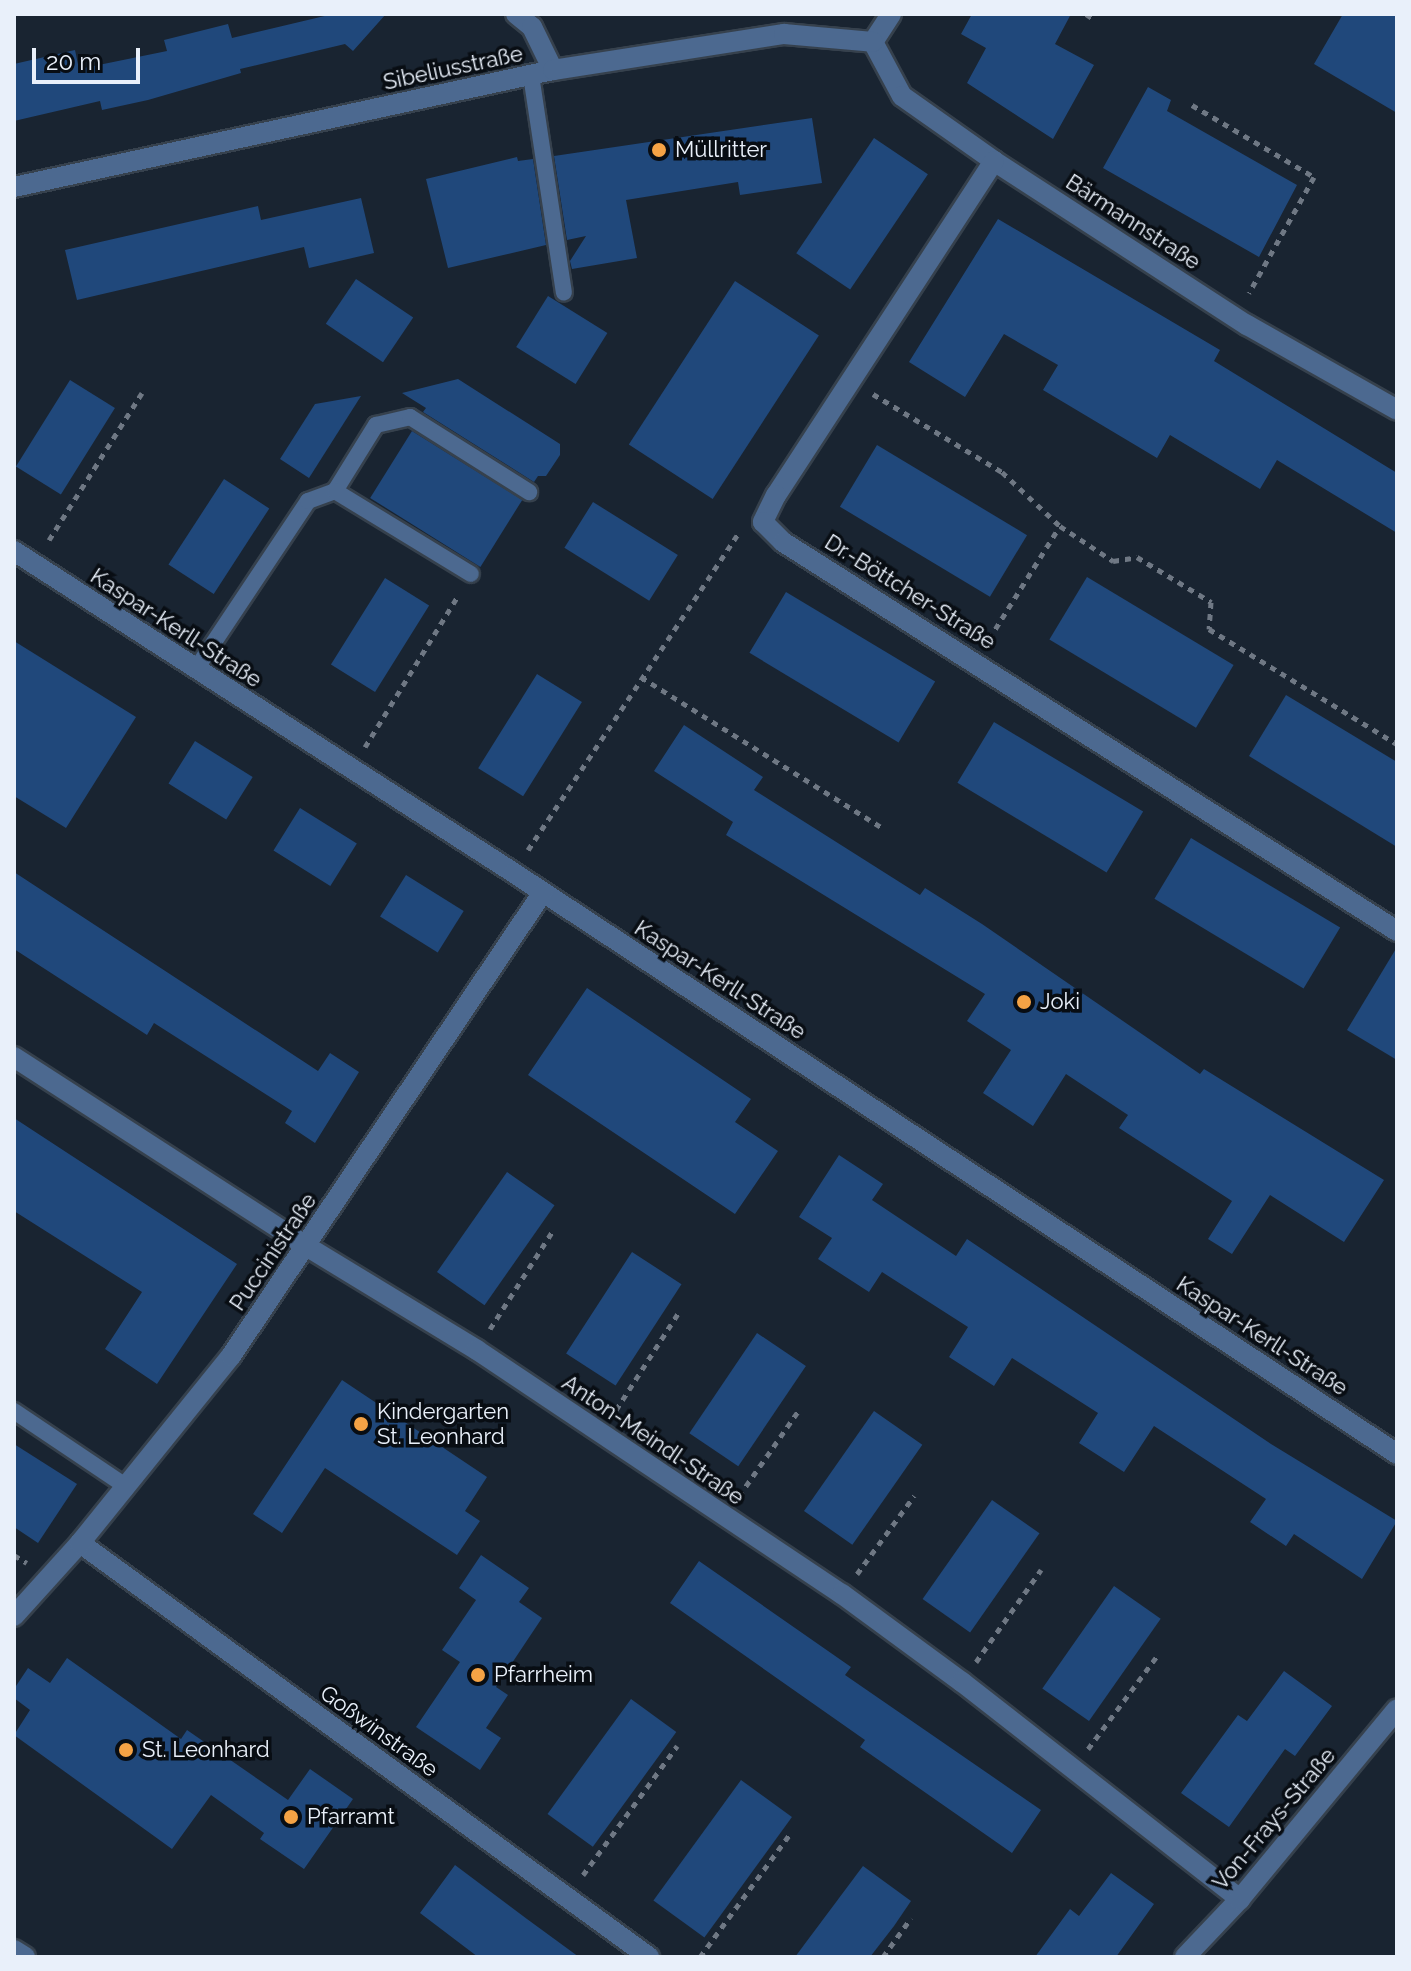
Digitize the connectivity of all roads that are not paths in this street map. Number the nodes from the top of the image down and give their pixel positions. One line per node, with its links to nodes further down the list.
1 (516, 14): 4 (street)
2 (891, 14): 3 (street)
3 (873, 42): 4 (street, Sibeliusstraße); 6 (street, Bärmannstraße)
4 (553, 70): 5 (street, Sibeliusstraße)
5 (531, 75): 7 (street, Sibeliusstraße); 8 (lane)
6 (994, 161): 9 (street, Bärmannstraße); 16 (street, Dr.-Böttcher-Straße)
7 (14, 187)
8 (564, 293)
9 (1397, 410)
10 (335, 491): 11 (lane); 13 (lane); 14 (lane)
11 (529, 492)
12 (14, 551): 14 (street, Kaspar-Kerll-Straße)
13 (471, 574)
14 (196, 669): 15 (street, Kaspar-Kerll-Straße)
15 (543, 892): 18 (street, Puccinistraße); 20 (street, Kaspar-Kerll-Straße)
16 (1397, 931)
17 (14, 1057): 18 (street, Anton-Meindl-Straße)
18 (306, 1246): 21 (street, Puccinistraße); 25 (street, Anton-Meindl-Straße)
19 (14, 1411): 21 (lane)
20 (1397, 1454)
21 (127, 1487): 22 (street, Puccinistraße)
22 (80, 1543): 23 (street, Puccinistraße); 28 (street, Goßwinstraße)
23 (14, 1616)
24 (1397, 1709): 25 (street, Von-Frays-Straße)
25 (1240, 1899): 29 (street, Von-Frays-Straße)
26 (14, 1950): 27 (street)
27 (25, 1957)
28 (649, 1957)
29 (1185, 1957)

